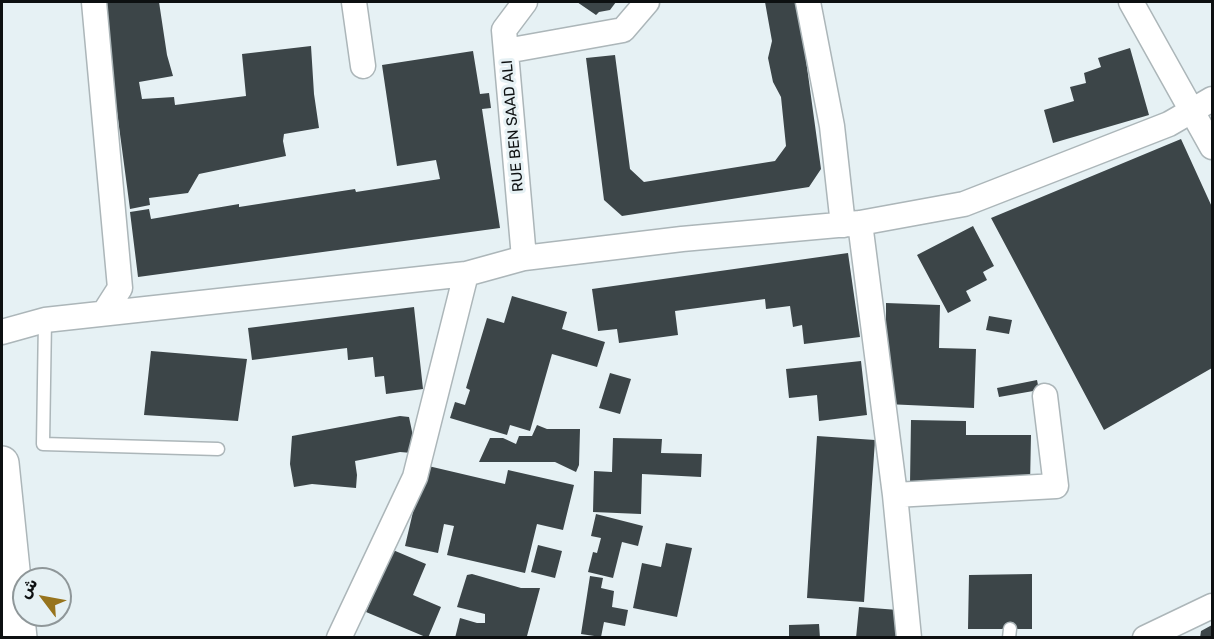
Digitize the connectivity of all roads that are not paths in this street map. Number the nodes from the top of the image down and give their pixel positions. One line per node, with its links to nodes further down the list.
1 (94, 2): 14 (street)
2 (354, 2): 8 (street)
3 (525, 2): 7 (street, RUE BEN SAAD ALI)
4 (647, 2): 7 (street)
5 (808, 2): 11 (street)
6 (1131, 2): 9 (street)
7 (506, 51): 12 (street, RUE BEN SAAD ALI)
8 (363, 66)
9 (1202, 105): 10 (street); 11 (street)
10 (1212, 147)
11 (852, 224): 12 (street); 20 (street)
12 (524, 258): 13 (street)
13 (466, 274): 14 (street); 23 (street)
14 (104, 313): 15 (street)
15 (45, 320): 16 (street); 18 (lane)
16 (2, 332)
17 (1045, 396): 20 (street)
18 (218, 448)
19 (2, 463): 22 (highway)
20 (895, 495): 24 (street)
21 (1212, 606): 25 (street)
22 (20, 638)
23 (339, 638)
24 (909, 638)
25 (1145, 638)

